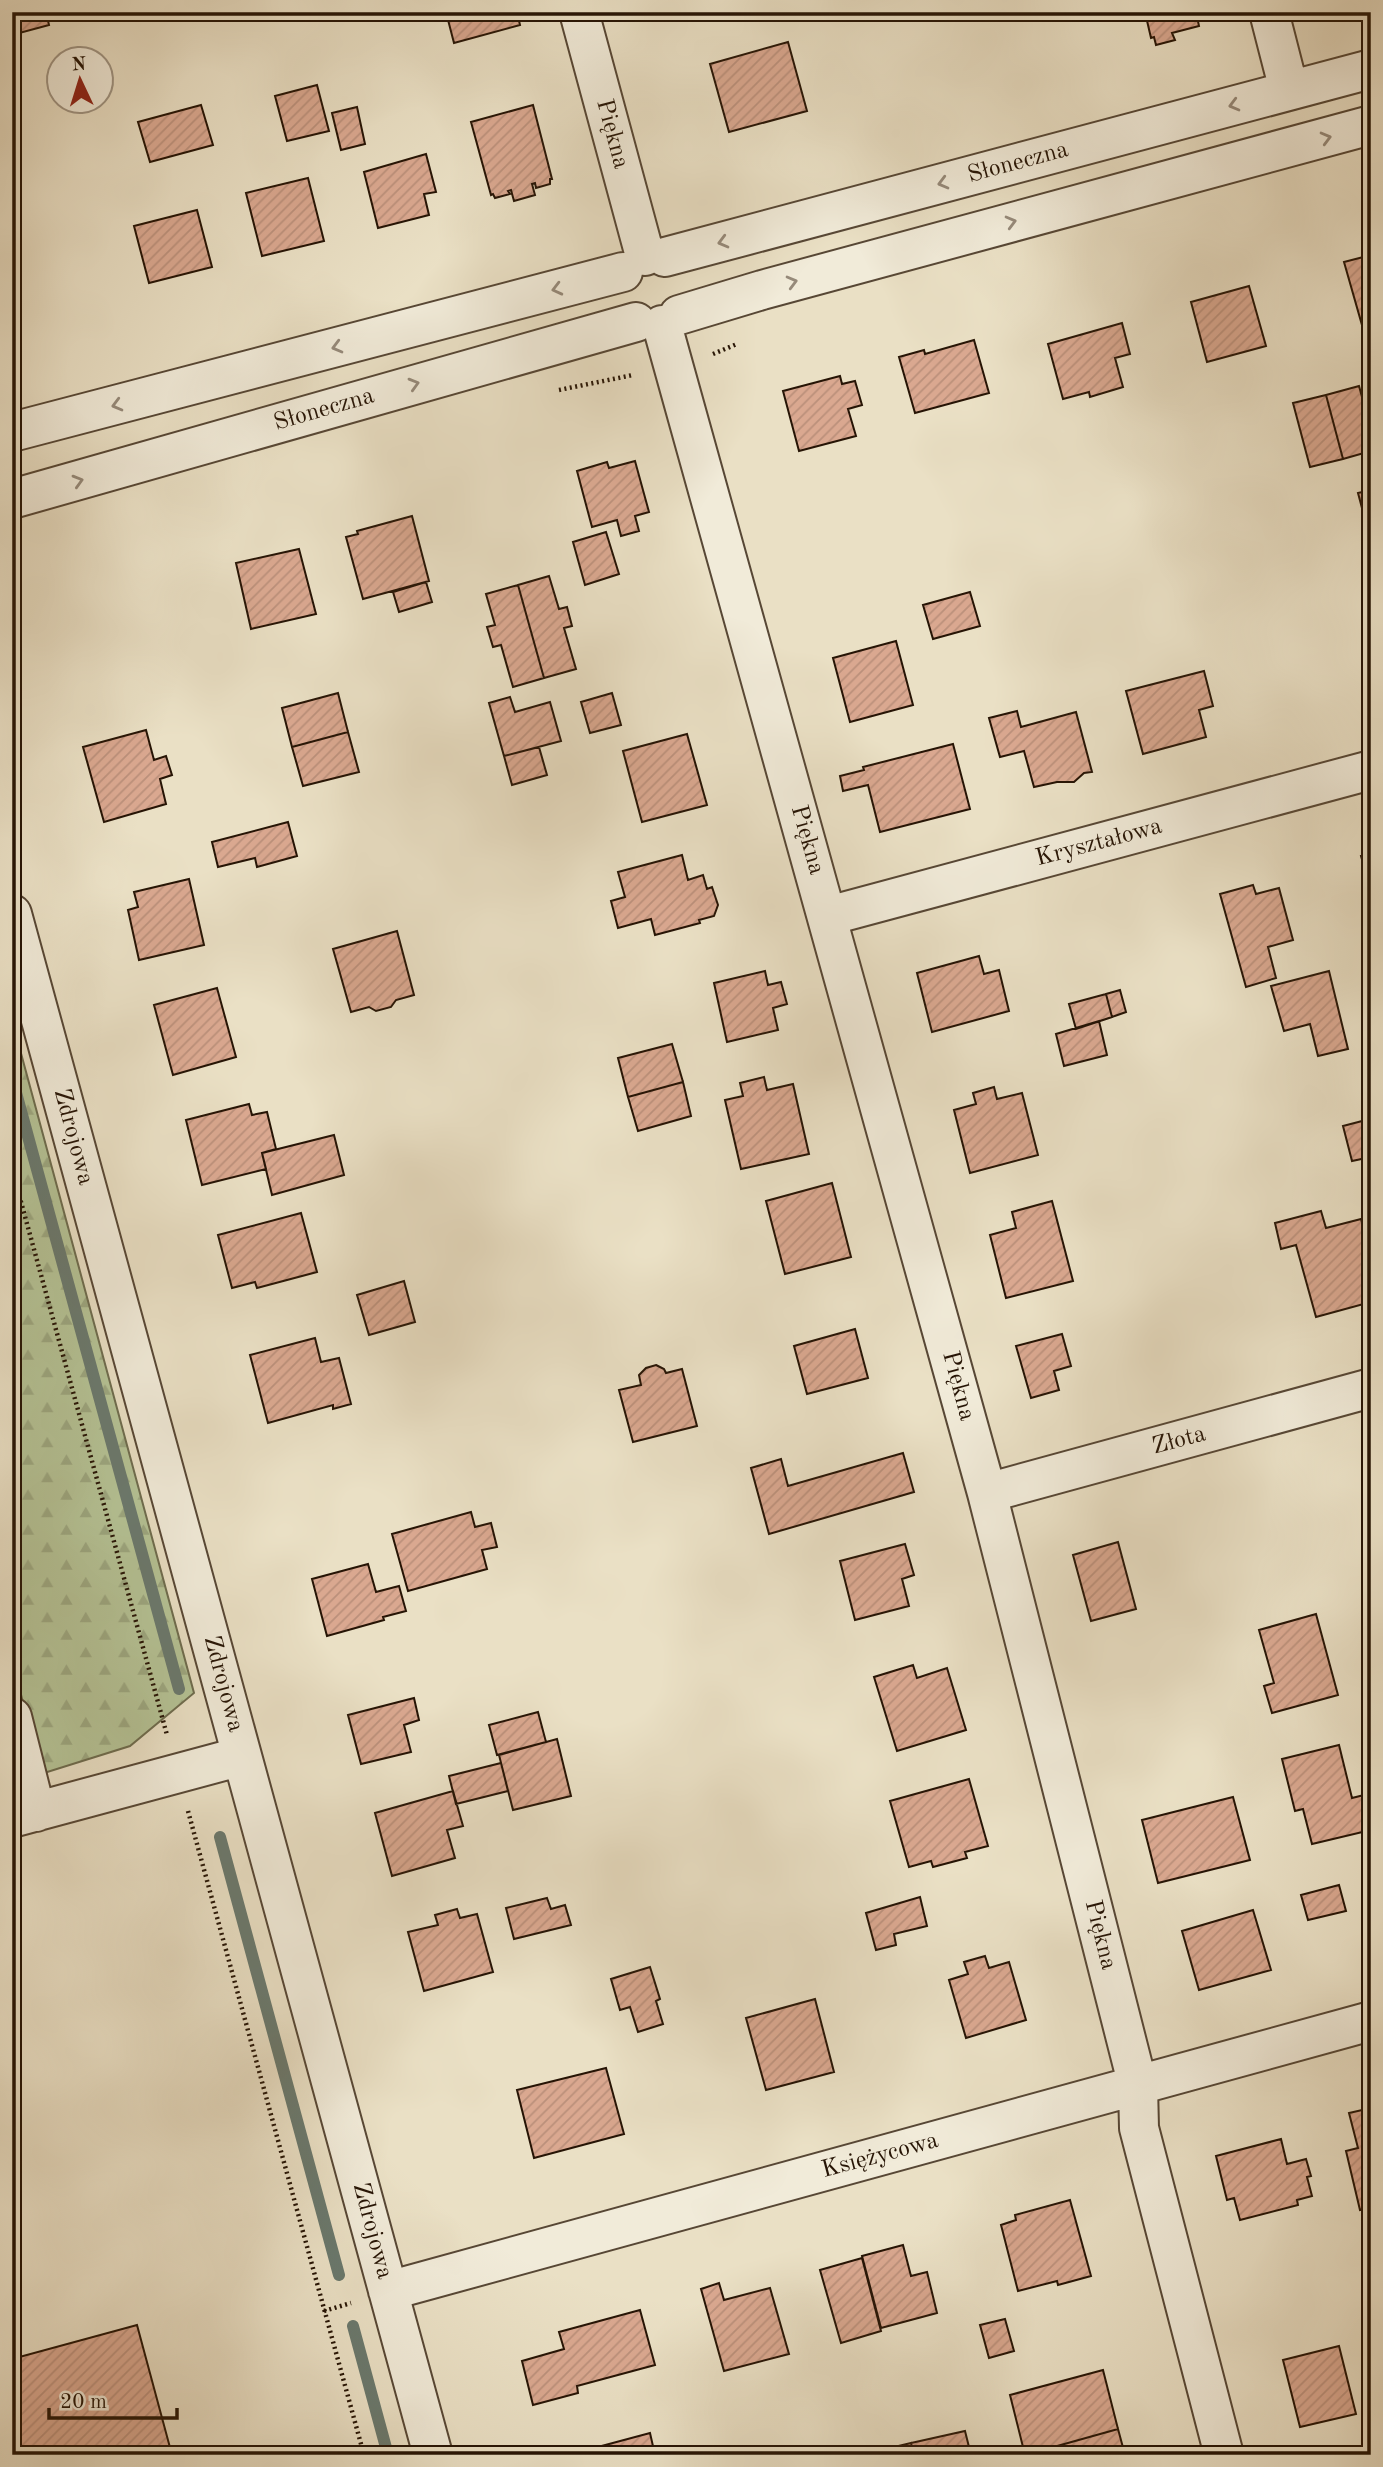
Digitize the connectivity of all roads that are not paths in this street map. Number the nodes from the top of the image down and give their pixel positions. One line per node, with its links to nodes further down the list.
1 (579, 12): 6 (street, Piękna)
2 (1269, 12): 4 (street)
3 (1371, 69): 4 (street, Słoneczna)
4 (1289, 90): 6 (street, Słoneczna, one-way to 6)
5 (1371, 125): 7 (street, Słoneczna, one-way to 5)
6 (644, 262): 7 (street); 7 (street); 8 (street, Słoneczna, one-way to 8)
7 (659, 321): 9 (street, Słoneczna, one-way to 7); 12 (street, Piękna)
8 (12, 432)
9 (12, 499)
10 (1371, 770): 12 (street, Kryształowa)
11 (12, 914): 16 (street, Zdrojowa)
12 (828, 916): 14 (street, Piękna)
13 (1371, 1388): 14 (street, Złota)
14 (987, 1493): 19 (street, Piękna)
15 (12, 1717): 17 (street)
16 (242, 1756): 17 (street); 20 (street, Zdrojowa)
17 (24, 1815)
18 (1371, 2021): 19 (street, Księżycowa)
19 (1138, 2086): 20 (street, Księżycowa); 22 (street, Piękna)
20 (388, 2291): 21 (street, Zdrojowa)
21 (433, 2455)
22 (1224, 2455)

